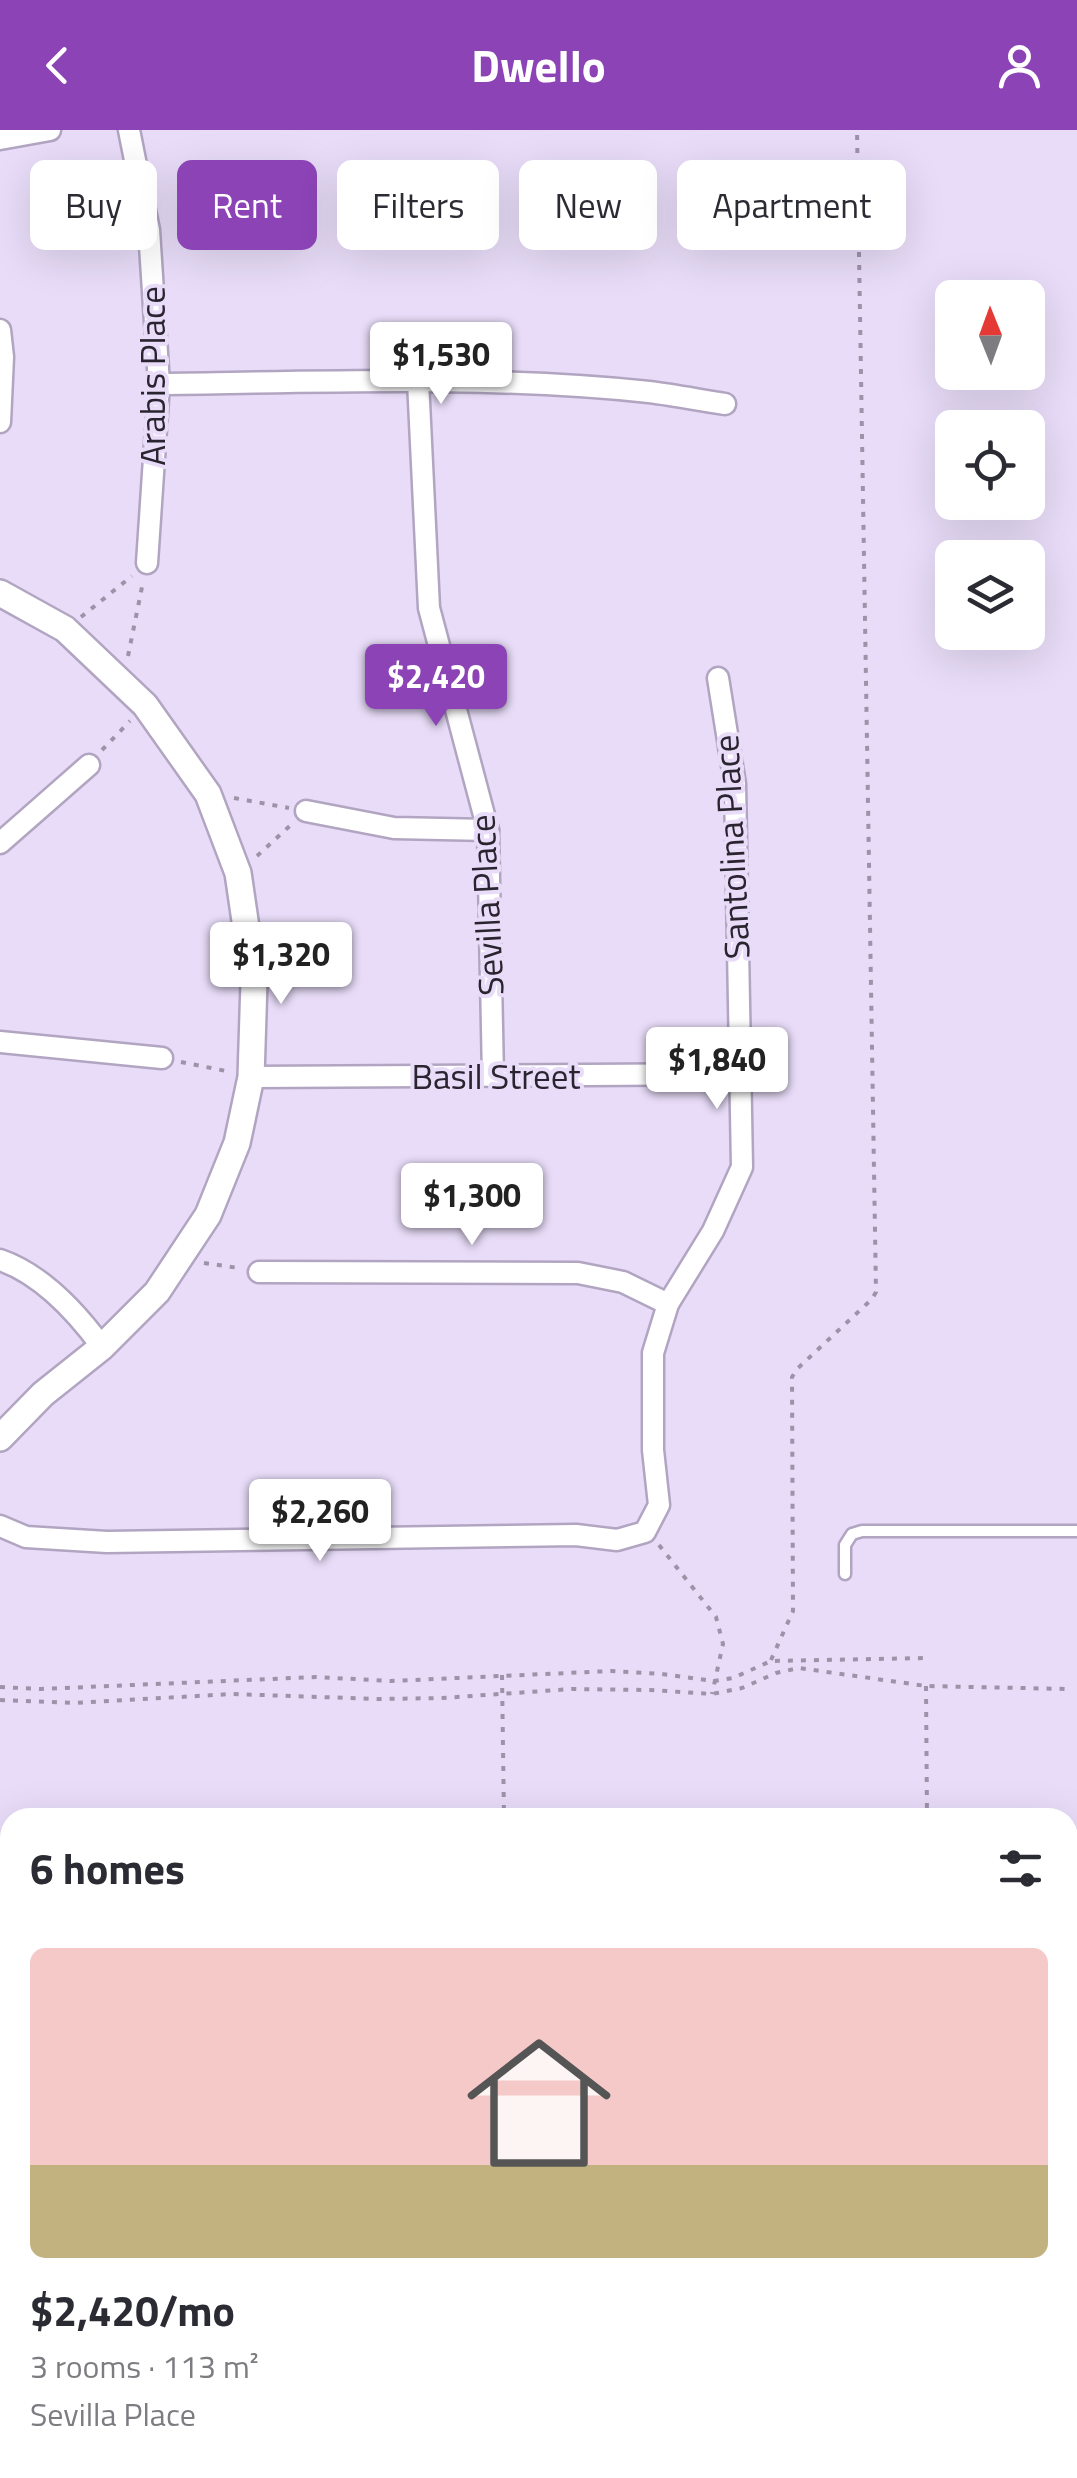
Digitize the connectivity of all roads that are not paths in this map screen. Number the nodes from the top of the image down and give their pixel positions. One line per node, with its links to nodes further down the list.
1 (50, 130): 3 (street)
2 (129, 130): 6 (street, Arabis Place)
3 (0, 139)
4 (0, 330): 8 (street)
5 (418, 381): 6 (street); 7 (street); 14 (street, Sevilla Place)
6 (160, 384): 9 (street, Arabis Place)
7 (724, 404)
8 (0, 422)
9 (147, 563)
10 (0, 593): 19 (street)
11 (718, 678): 18 (street, Santolina Place)
12 (89, 765): 15 (street)
13 (306, 812): 14 (street)
14 (488, 830): 20 (street, Sevilla Place)
15 (0, 843)
16 (0, 1042): 17 (street)
17 (162, 1058)
18 (741, 1074): 20 (street, Basil Street); 23 (street, Santolina Place)
19 (251, 1076): 20 (street, Basil Street); 24 (street)
20 (493, 1077)
21 (0, 1260): 24 (street)
22 (259, 1272): 23 (street)
23 (668, 1304): 26 (street, Santolina Place)
24 (102, 1346): 25 (street)
25 (0, 1438)
26 (0, 1526)
27 (1077, 1531): 28 (lane)
28 (845, 1574)

